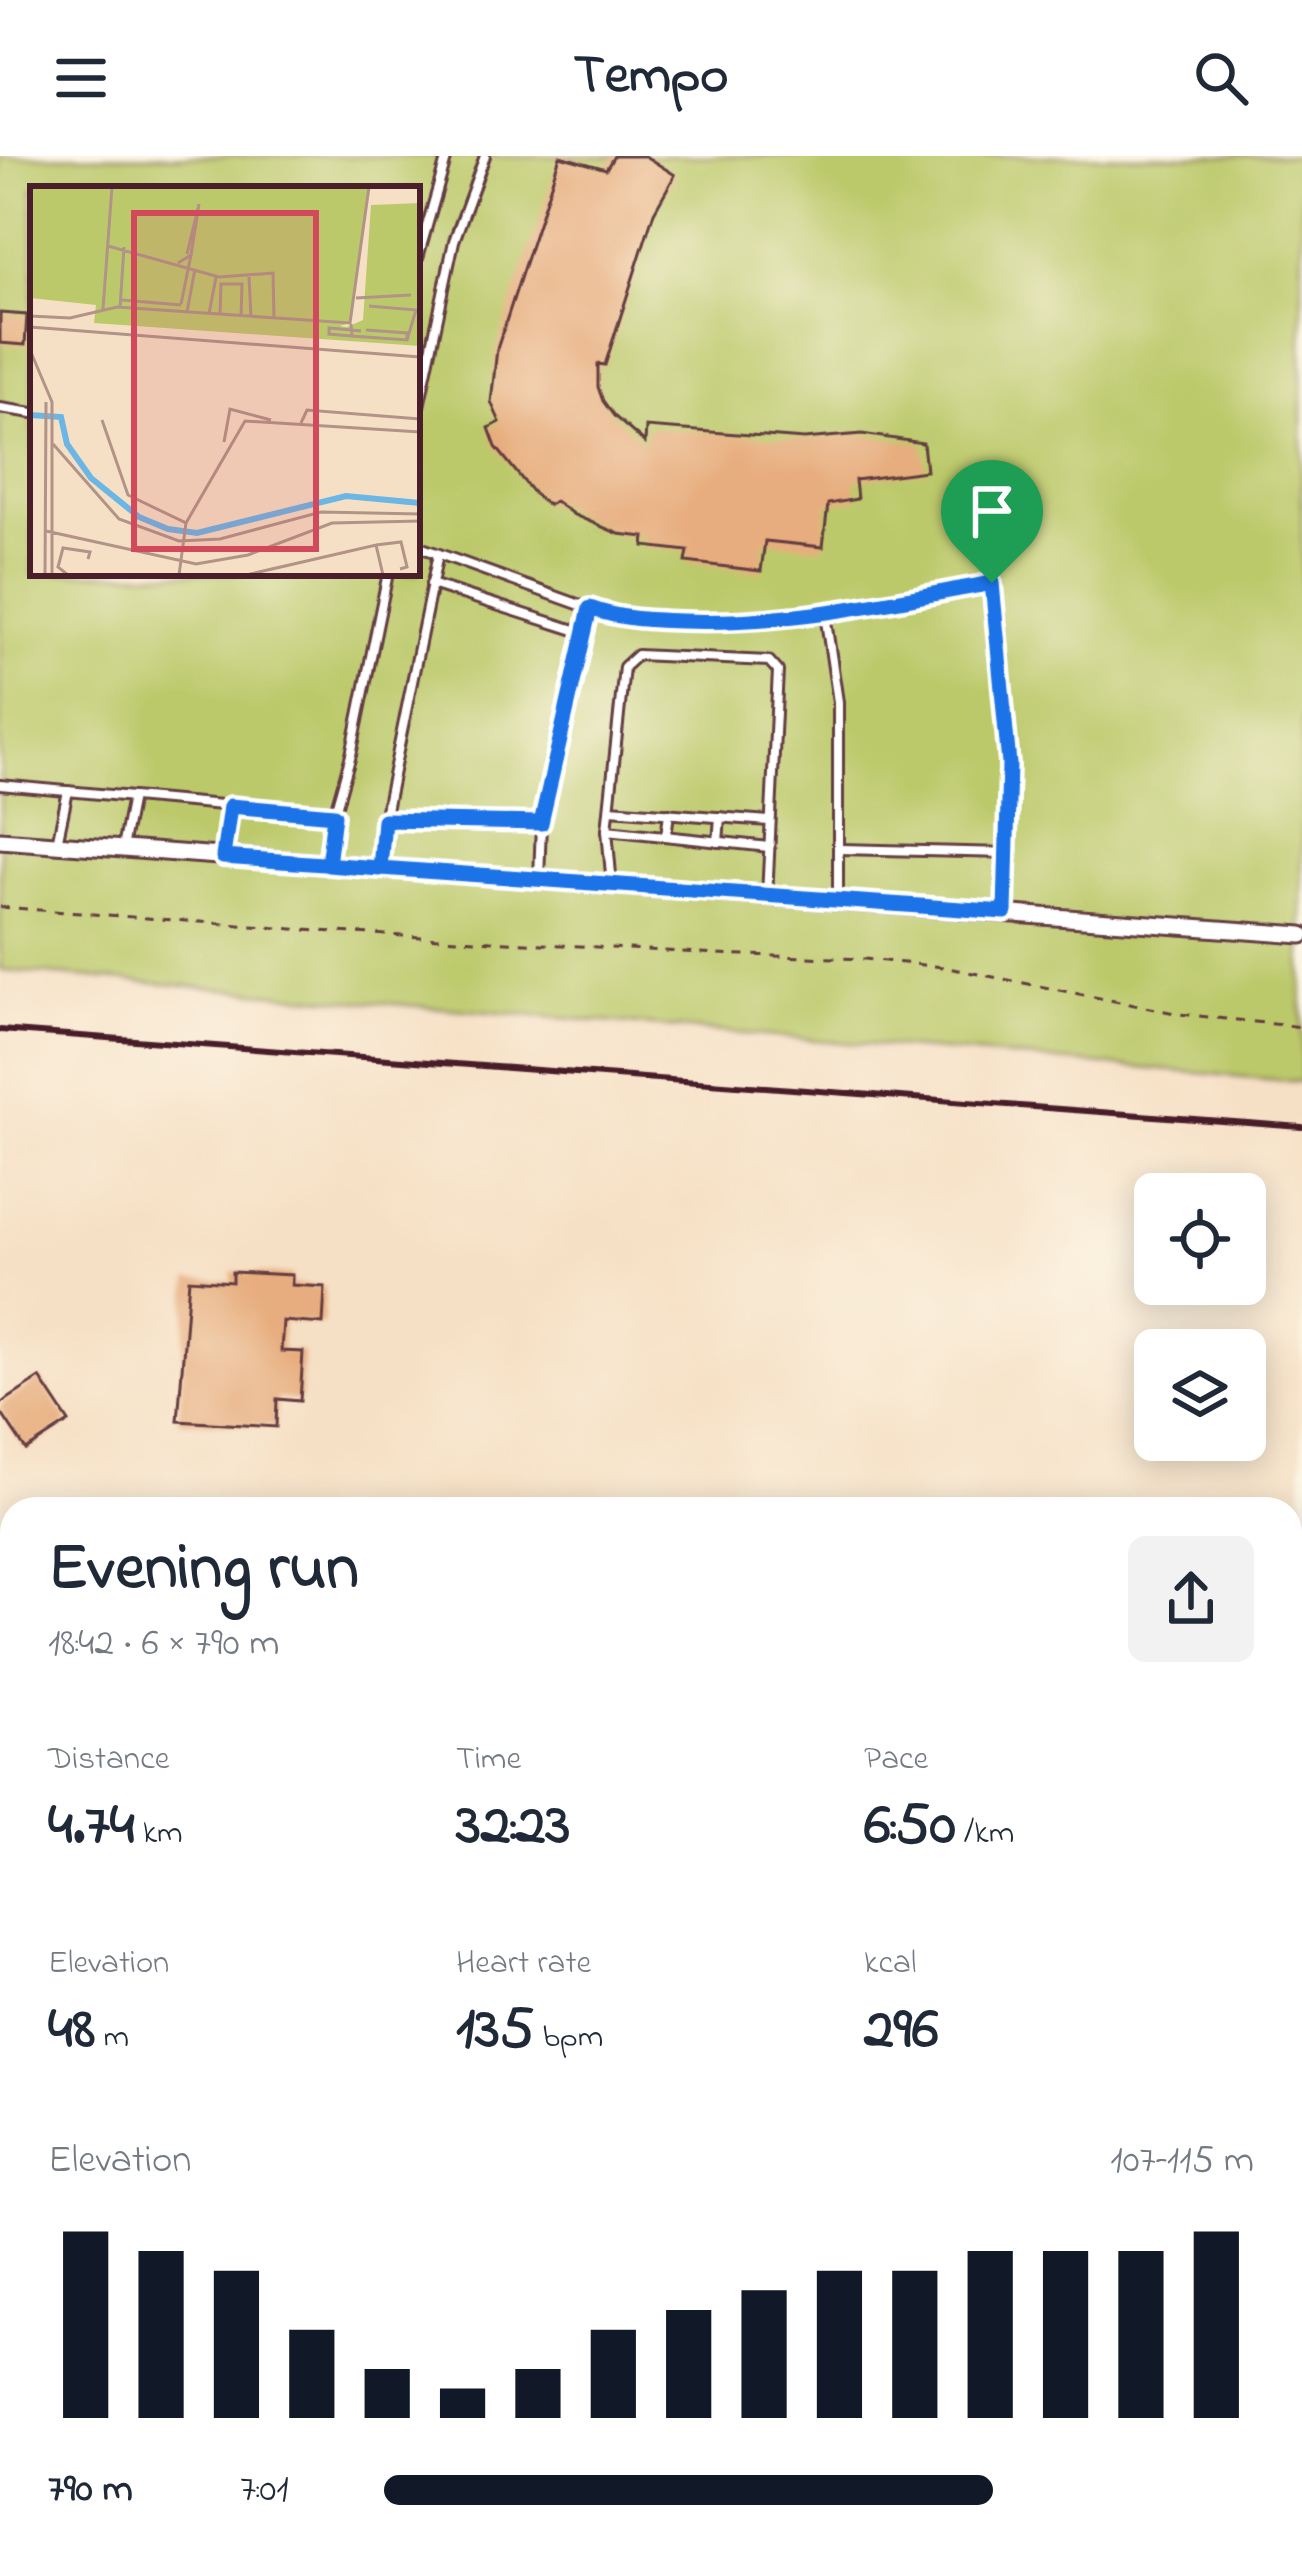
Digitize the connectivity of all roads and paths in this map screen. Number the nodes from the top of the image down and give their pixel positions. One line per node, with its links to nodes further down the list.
1 (447, 156): 3 (lane)
2 (485, 156): 4 (lane)
3 (420, 250)
4 (420, 402)
5 (0, 408): 6 (lane)
6 (30, 413)
7 (420, 547): 8 (lane)
8 (438, 554): 10 (lane); 11 (lane)
9 (387, 576): 20 (lane)
10 (431, 584): 13 (lane); 22 (lane)
11 (590, 608): 12 (lane); 13 (lane)
12 (825, 614): 32 (lane); 33 (lane)
13 (584, 633): 24 (lane)
14 (0, 784): 15 (lane)
15 (68, 791): 16 (lane); 29 (lane)
16 (132, 797): 17 (lane); 31 (lane)
17 (230, 806): 20 (lane); 34 (lane)
18 (610, 808): 19 (lane); 23 (lane); 25 (lane)
19 (669, 813): 21 (lane); 26 (lane)
20 (334, 815): 35 (lane)
21 (720, 817): 23 (lane); 28 (lane)
22 (384, 820): 24 (lane); 36 (lane)
23 (769, 820): 30 (lane)
24 (541, 823): 37 (lane)
25 (607, 830): 26 (lane); 38 (lane)
26 (666, 836): 28 (lane)
27 (0, 840): 29 (street)
28 (718, 842): 30 (lane)
29 (57, 844): 31 (street)
30 (769, 847): 39 (lane)
31 (122, 849): 34 (street)
32 (840, 849): 33 (lane); 40 (lane)
33 (1007, 854): 42 (lane)
34 (223, 857): 35 (street)
35 (328, 865): 36 (street)
36 (380, 869): 37 (street)
37 (539, 881): 38 (street)
38 (613, 887): 39 (street)
39 (767, 897): 40 (street)
40 (838, 901): 42 (street)
41 (0, 907): 44 (path)
42 (1005, 912): 43 (street)
43 (1302, 935)
44 (1302, 1027)

